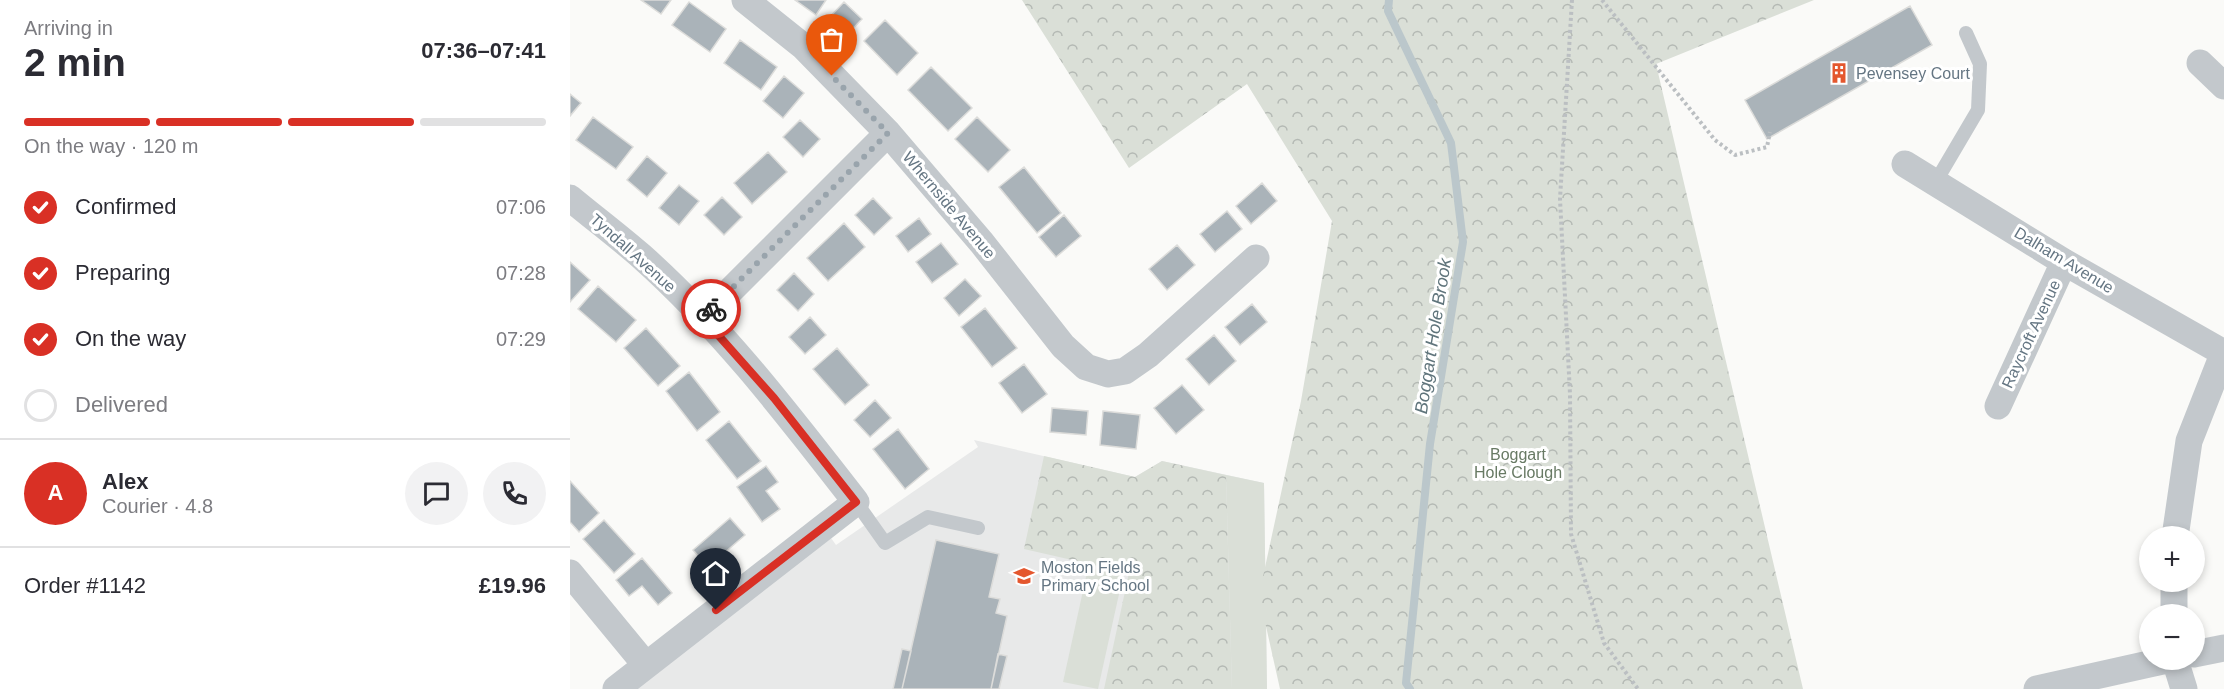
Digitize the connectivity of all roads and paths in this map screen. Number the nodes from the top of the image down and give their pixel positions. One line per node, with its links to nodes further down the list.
1 (745, 0): 8 (street, Whernside Avenue)
2 (1572, 0): 27 (path)
3 (1602, 0): 7 (path)
4 (1966, 33): 10 (lane)
5 (2200, 63): 6 (street)
6 (2224, 86)
7 (1770, 132)
8 (888, 133): 12 (street, Whernside Avenue); 14 (street)
9 (1905, 164): 10 (street, Dalham Avenue)
10 (1935, 183): 13 (street, Dalham Avenue)
11 (570, 198): 14 (street, Tyndall Avenue)
12 (1256, 258)
13 (2064, 261): 15 (street, Dalham Avenue); 16 (street, Raycroft Avenue)
14 (703, 318): 17 (street, Tyndall Avenue)
15 (2224, 353): 18 (street)
16 (1998, 406)
17 (856, 502): 19 (lane); 23 (street)
18 (2177, 526)
19 (978, 528)
20 (570, 573): 23 (street)
21 (2224, 648): 22 (street)
22 (2205, 652)
23 (645, 664): 26 (street)
24 (2139, 666): 28 (street)
25 (2178, 670): 29 (street)
26 (616, 689)
27 (1638, 689)
28 (2037, 689)
29 (2184, 689)

